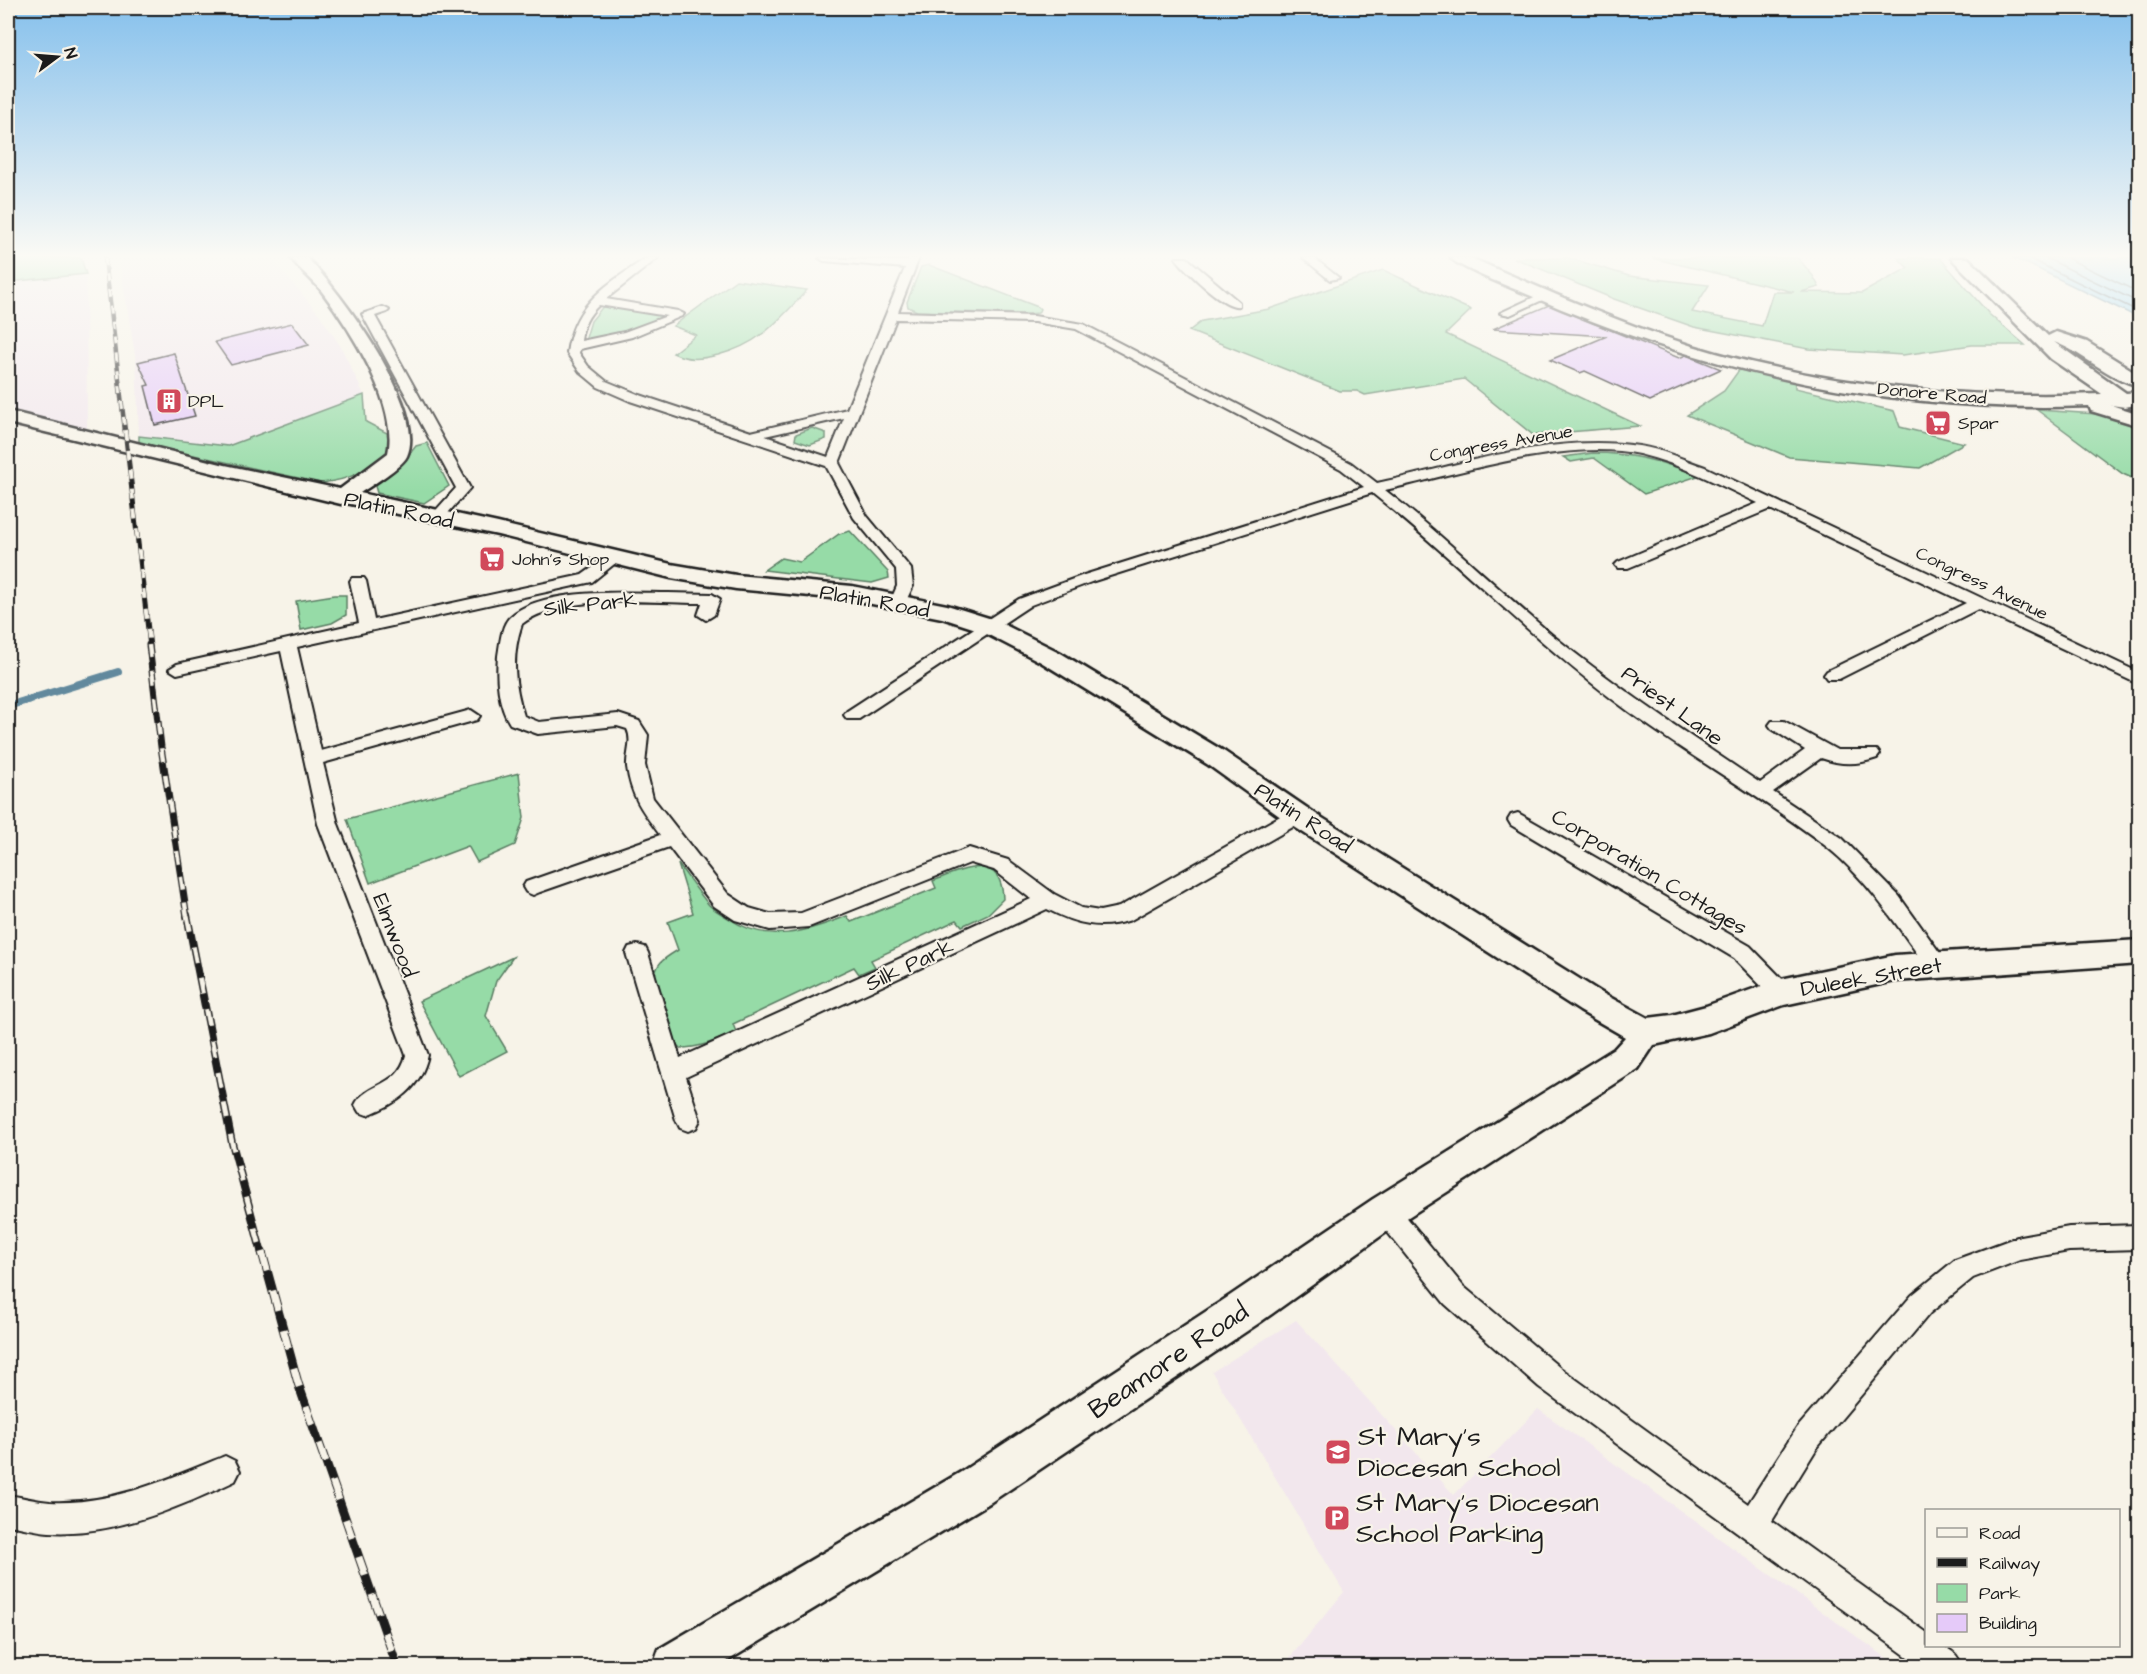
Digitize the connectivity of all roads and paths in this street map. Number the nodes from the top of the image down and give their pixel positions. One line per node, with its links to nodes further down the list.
1 (359, 336): 15 (main road)
2 (380, 336): 13 (street)
3 (575, 336): 10 (street)
4 (621, 336): 10 (street)
5 (882, 336): 19 (street)
6 (1098, 336): 24 (street, Priest Lane)
7 (1646, 336): 17 (main road, Donore Road)
8 (2037, 336): 11 (main road)
9 (2056, 337): 12 (main road); 14 (main road)
10 (574, 346): 22 (street)
11 (2083, 375): 16 (main road); 17 (main road)
12 (2139, 381)
13 (410, 390): 15 (street); 27 (street)
14 (2139, 390)
15 (390, 395): 25 (main road)
16 (2131, 398): 17 (main road, Donore Road); 18 (main road)
17 (2076, 400): 21 (main road)
18 (2139, 410)
19 (851, 412): 22 (street); 23 (street)
20 (8, 417): 25 (main road, Platin Road)
21 (2139, 420)
22 (754, 435): 23 (street)
23 (832, 463): 31 (street)
24 (1376, 488): 26 (street, Congress Avenue); 34 (street, Congress Avenue); 46 (street, Priest Lane)
25 (341, 498): 27 (main road, Platin Road)
26 (1771, 503): 29 (street); 32 (street, Congress Avenue)
27 (436, 518): 28 (main road, Platin Road)
28 (613, 558): 31 (main road, Platin Road); 35 (street)
29 (1623, 565)
30 (358, 581): 35 (street)
31 (898, 602): 34 (main road, Platin Road)
32 (1976, 603): 38 (street); 39 (street, Congress Avenue)
33 (706, 615): 49 (street, Silk Park)
34 (987, 626): 40 (street, Congress Avenue); 47 (main road, Platin Road)
35 (368, 627): 36 (street)
36 (288, 645): 37 (street); 45 (street, Elmwood)
37 (177, 669)
38 (1833, 675)
39 (2139, 680)
40 (853, 715)
41 (471, 716): 45 (street)
42 (1778, 725): 43 (street)
43 (1820, 750): 44 (street); 46 (street)
44 (1871, 754)
45 (314, 759): 58 (street, Elmwood)
46 (1761, 792): 54 (street, Priest Lane)
47 (1298, 815): 51 (street, Silk Park); 56 (main road, Platin Road)
48 (1518, 820): 55 (street, Corporation Cottages)
49 (672, 838): 50 (street); 51 (street, Silk Park)
50 (533, 886)
51 (1047, 900): 57 (street, Silk Park)
52 (2139, 952): 54 (main road, Duleek Street)
53 (637, 953): 57 (street)
54 (1936, 963): 55 (main road, Duleek Street)
55 (1780, 992): 56 (main road, Duleek Street)
56 (1644, 1032): 60 (main road, Beamore Road)
57 (673, 1072): 59 (street)
58 (367, 1105)
59 (688, 1120)
60 (1386, 1211): 64 (street); 65 (main road, Beamore Road)
61 (2139, 1237): 64 (street)
62 (225, 1471): 63 (street)
63 (8, 1510)
64 (1752, 1525): 66 (street)
65 (676, 1666)
66 (1946, 1666)

